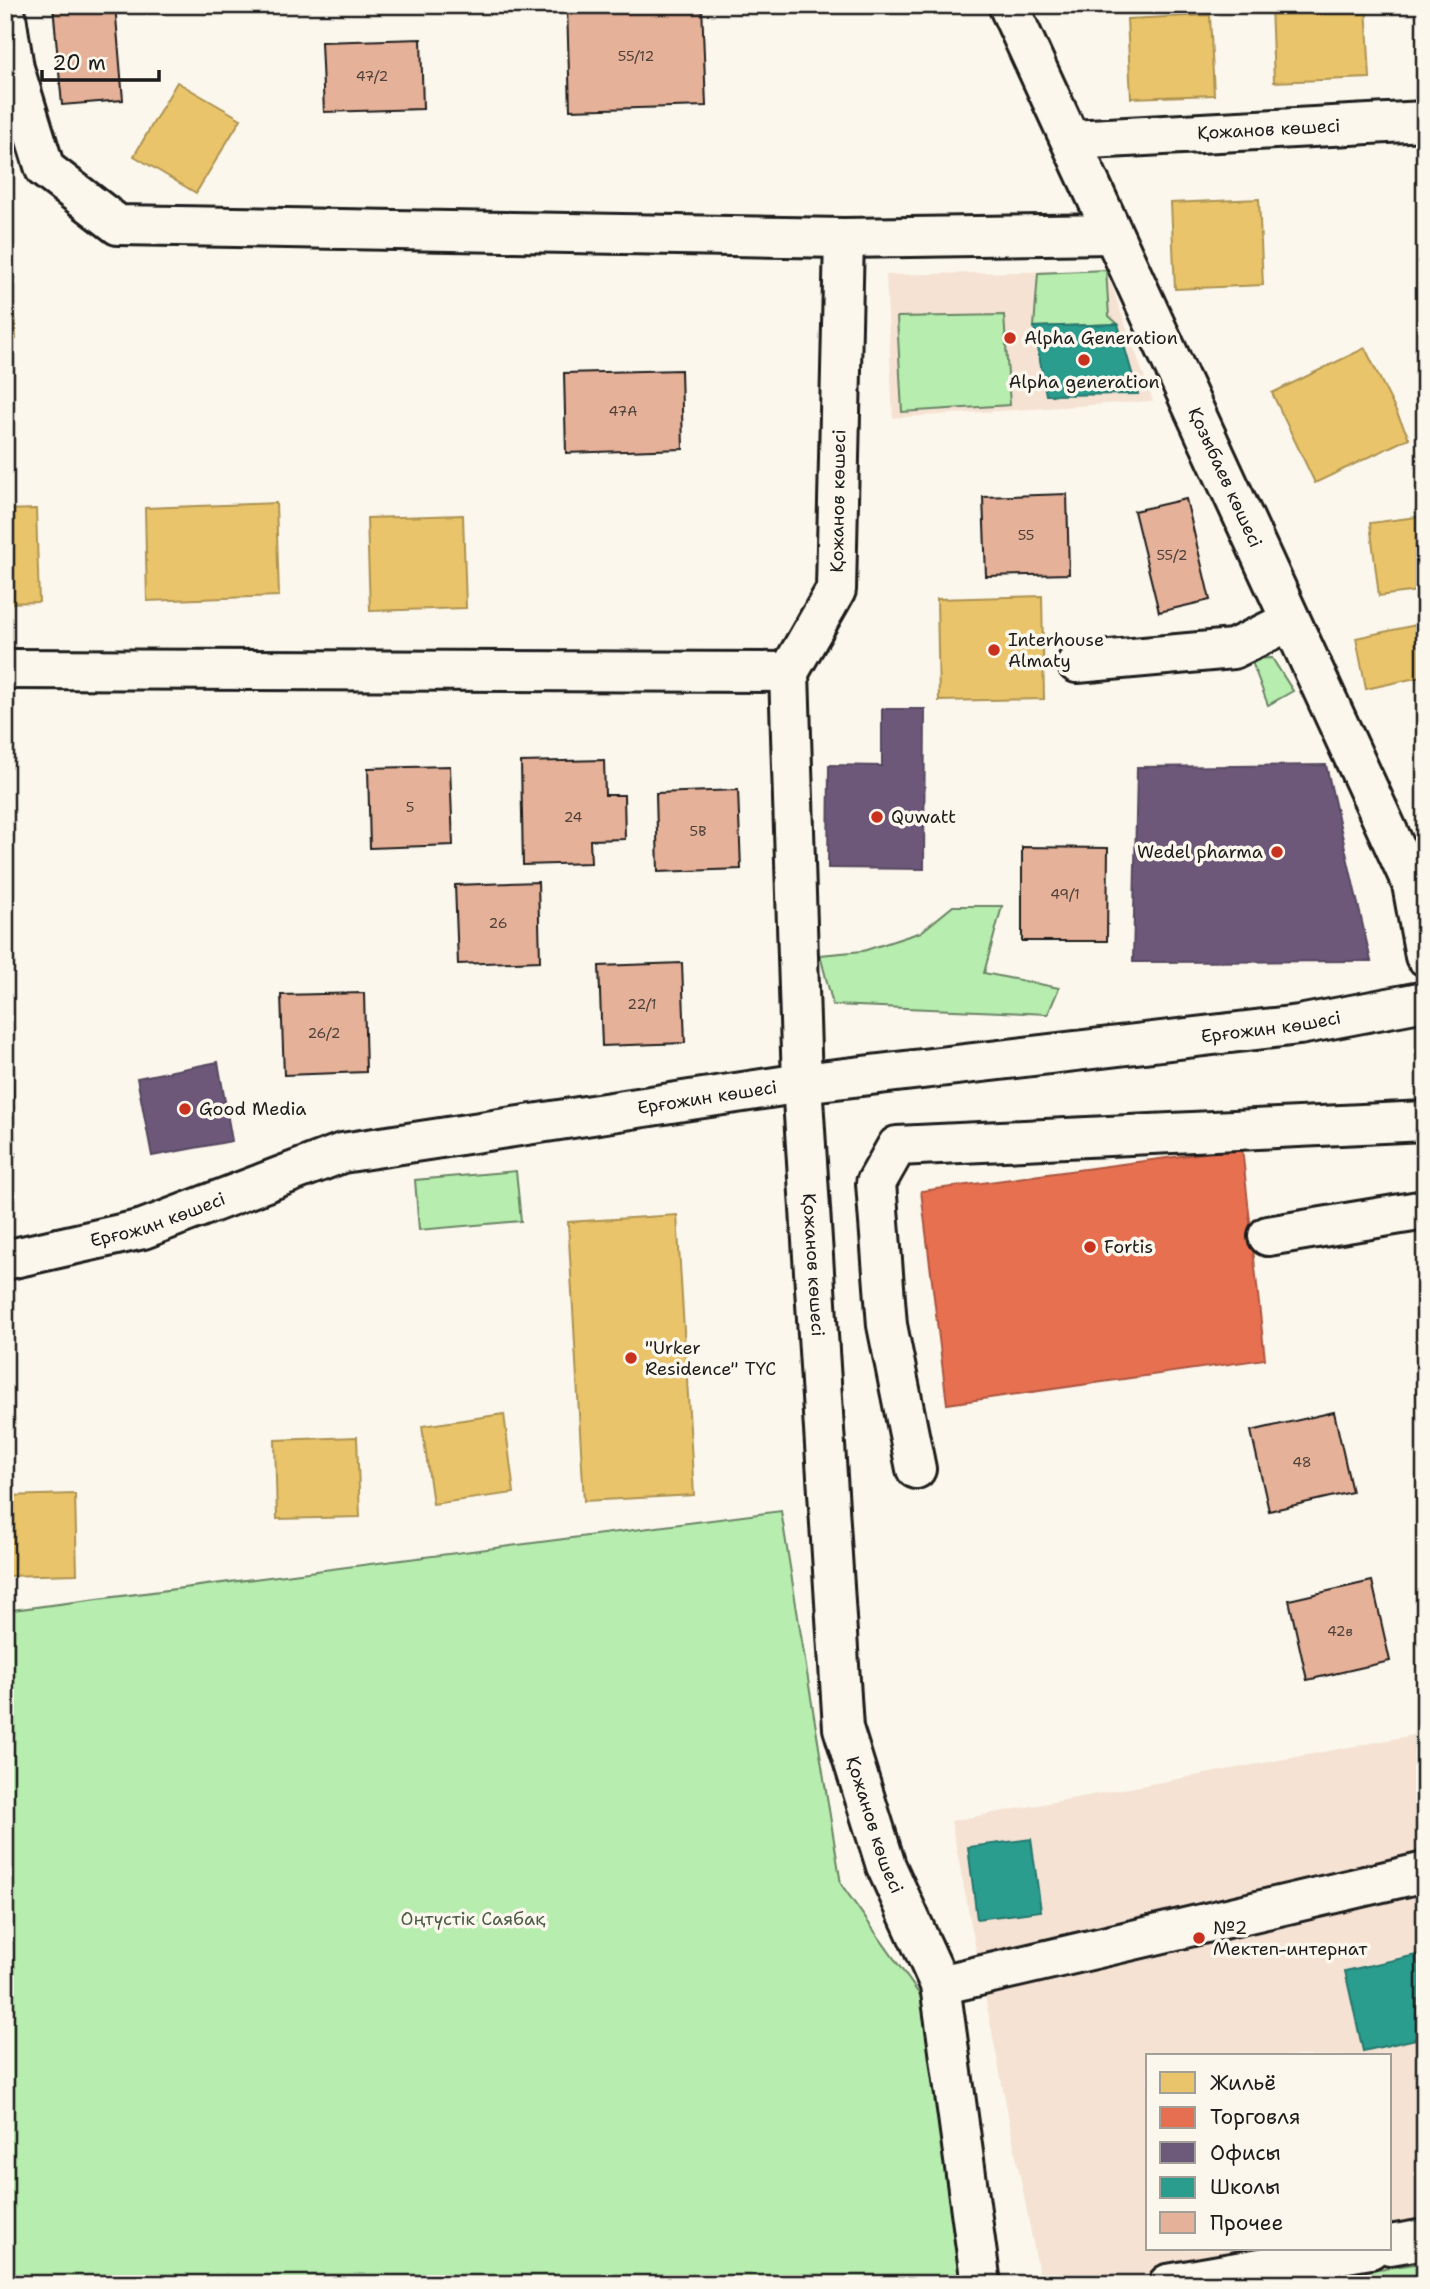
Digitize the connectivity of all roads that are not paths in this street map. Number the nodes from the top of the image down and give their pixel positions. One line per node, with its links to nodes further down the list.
1 (1008, 5): 4 (street, Қозыбаев көшесі)
2 (5, 10): 6 (street)
3 (1425, 121): 4 (street, Қожанов көшесі)
4 (1071, 140): 5 (street, Қозыбаев көшесі)
5 (1112, 234): 6 (street); 7 (street, Қозыбаев көшесі)
6 (844, 238): 10 (street, Қожанов көшесі)
7 (1290, 621): 8 (street); 11 (street, Қозыбаев көшесі)
8 (1077, 663)
9 (5, 669): 10 (street)
10 (789, 672): 13 (street, Қожанов көшесі)
11 (1425, 956)
12 (1425, 1001): 13 (street, Ерғожин көшесі)
13 (802, 1083): 17 (street, Ерғожин көшесі); 20 (street, Қожанов көшесі)
14 (1425, 1121): 18 (street)
15 (1425, 1210): 16 (street)
16 (1268, 1236)
17 (5, 1259)
18 (916, 1469)
19 (1425, 1872): 20 (street)
20 (940, 1985): 24 (street, Қожанов көшесі)
21 (1425, 2239): 22 (street)
22 (1392, 2245)
23 (1364, 2250): 25 (street)
24 (981, 2284)
25 (1168, 2284)

